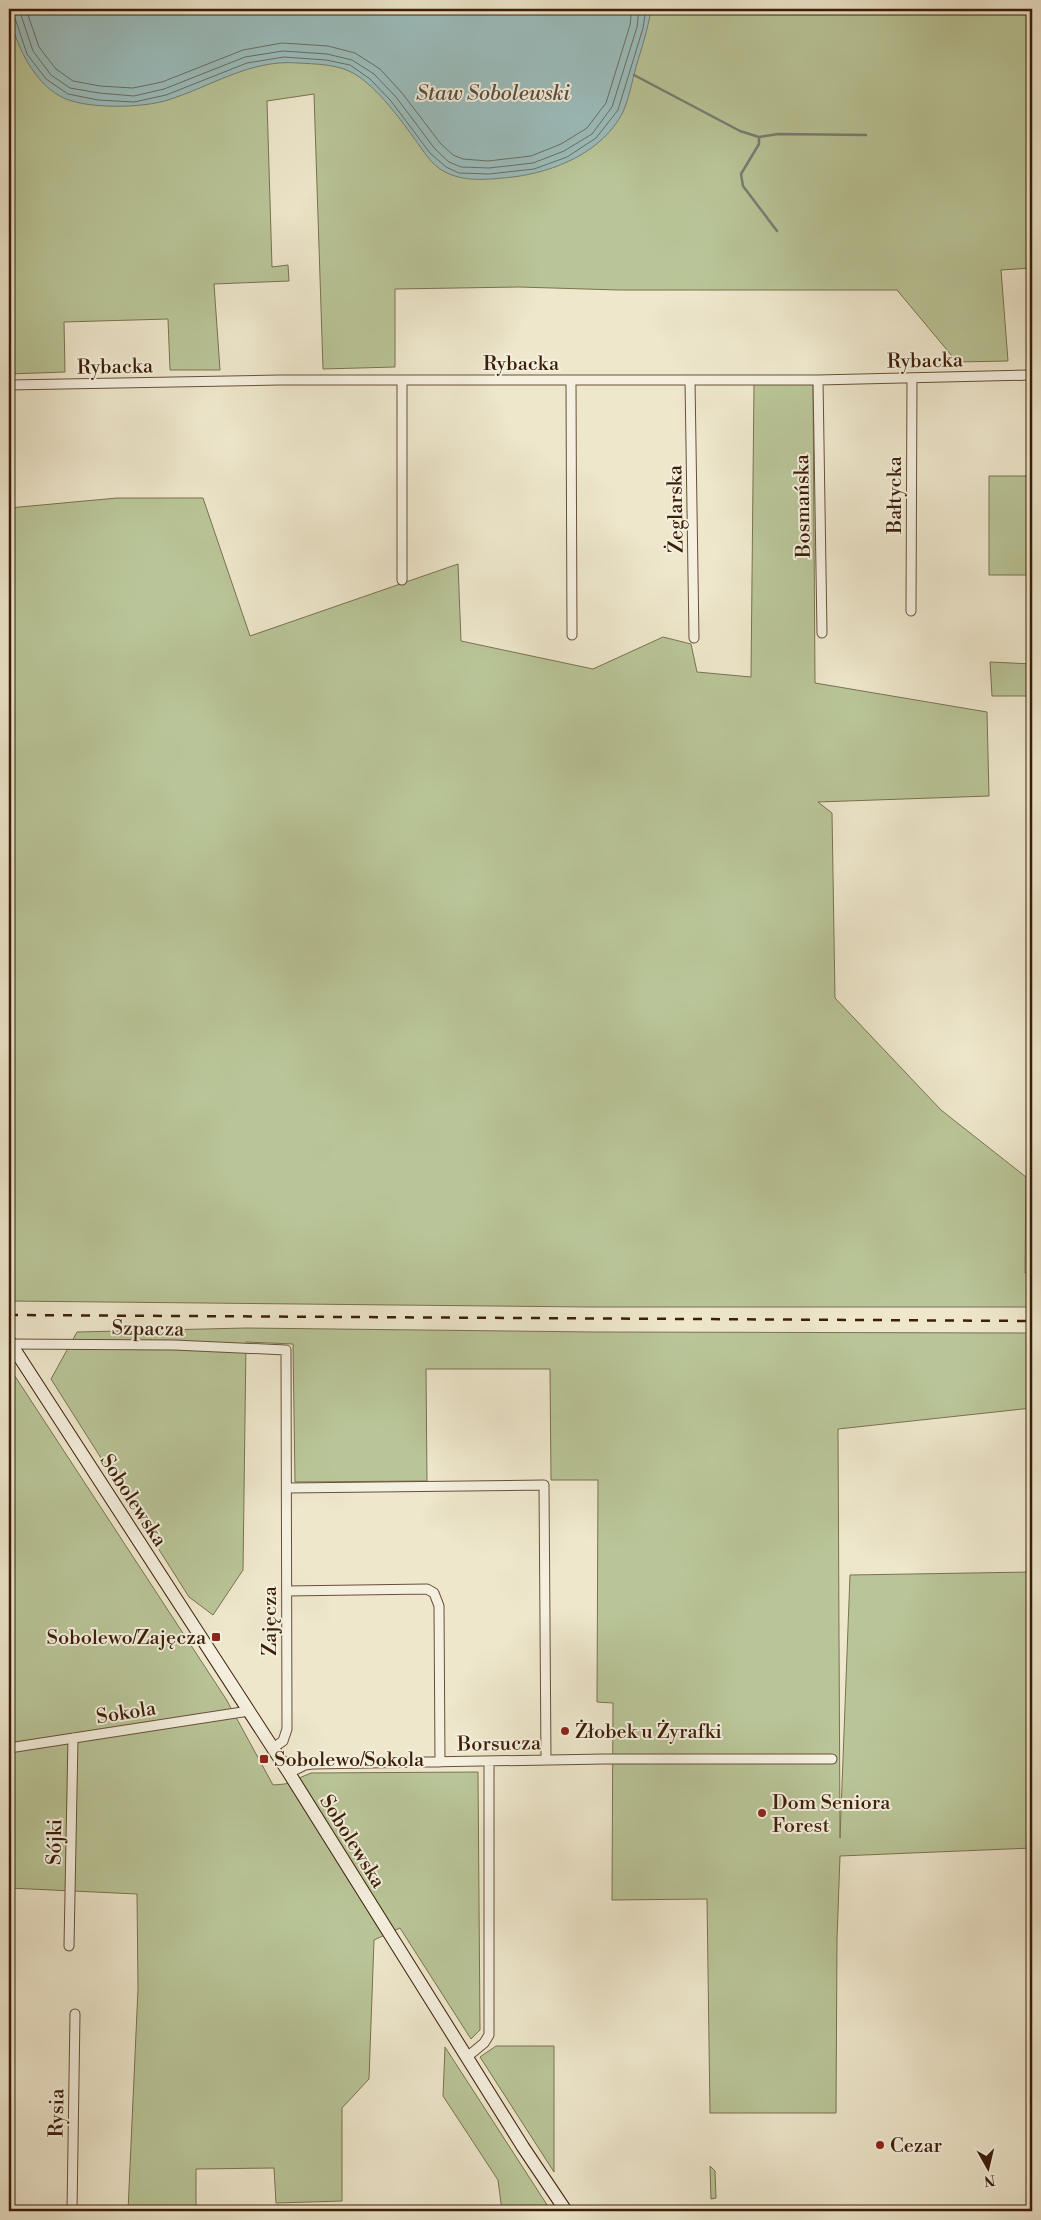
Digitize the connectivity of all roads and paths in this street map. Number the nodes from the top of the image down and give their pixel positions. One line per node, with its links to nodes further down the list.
1 (1032, 375): 2 (street, Rybacka)
2 (912, 378): 5 (street, Rybacka); 9 (street, Bałtycka)
3 (402, 380): 6 (street, Rybacka); 7 (street, Rybacka); 8 (street)
4 (690, 380): 5 (street, Rybacka); 6 (street, Rybacka); 12 (street, Żeglarska)
5 (818, 380): 10 (street, Bosmańska)
6 (571, 381): 11 (street)
7 (9, 385)
8 (402, 580)
9 (911, 612)
10 (822, 632)
11 (572, 635)
12 (694, 638)
13 (9, 1343): 14 (street, Szpacza); 17 (street, Sobolewska)
14 (286, 1350): 15 (street, Zajęcza)
15 (288, 1488): 16 (street, Zajęcza); 22 (street)
16 (287, 1590): 20 (street, Zajęcza); 24 (street)
17 (249, 1711): 18 (street, Sokola); 20 (street, Sobolewska)
18 (73, 1738): 19 (street, Sokola); 26 (street, Sójki)
19 (9, 1748)
20 (273, 1748): 25 (street, Sobolewska)
21 (832, 1759): 22 (street, Borsucza)
22 (546, 1760): 23 (street, Borsucza)
23 (489, 1761): 24 (street, Borsucza); 28 (street)
24 (440, 1762): 25 (street, Borsucza)
25 (289, 1773): 28 (street, Sobolewska)
26 (69, 1946)
27 (74, 2014): 29 (street, Rysia)
28 (467, 2058): 30 (street, Sobolewska)
29 (72, 2211)
30 (566, 2211)

